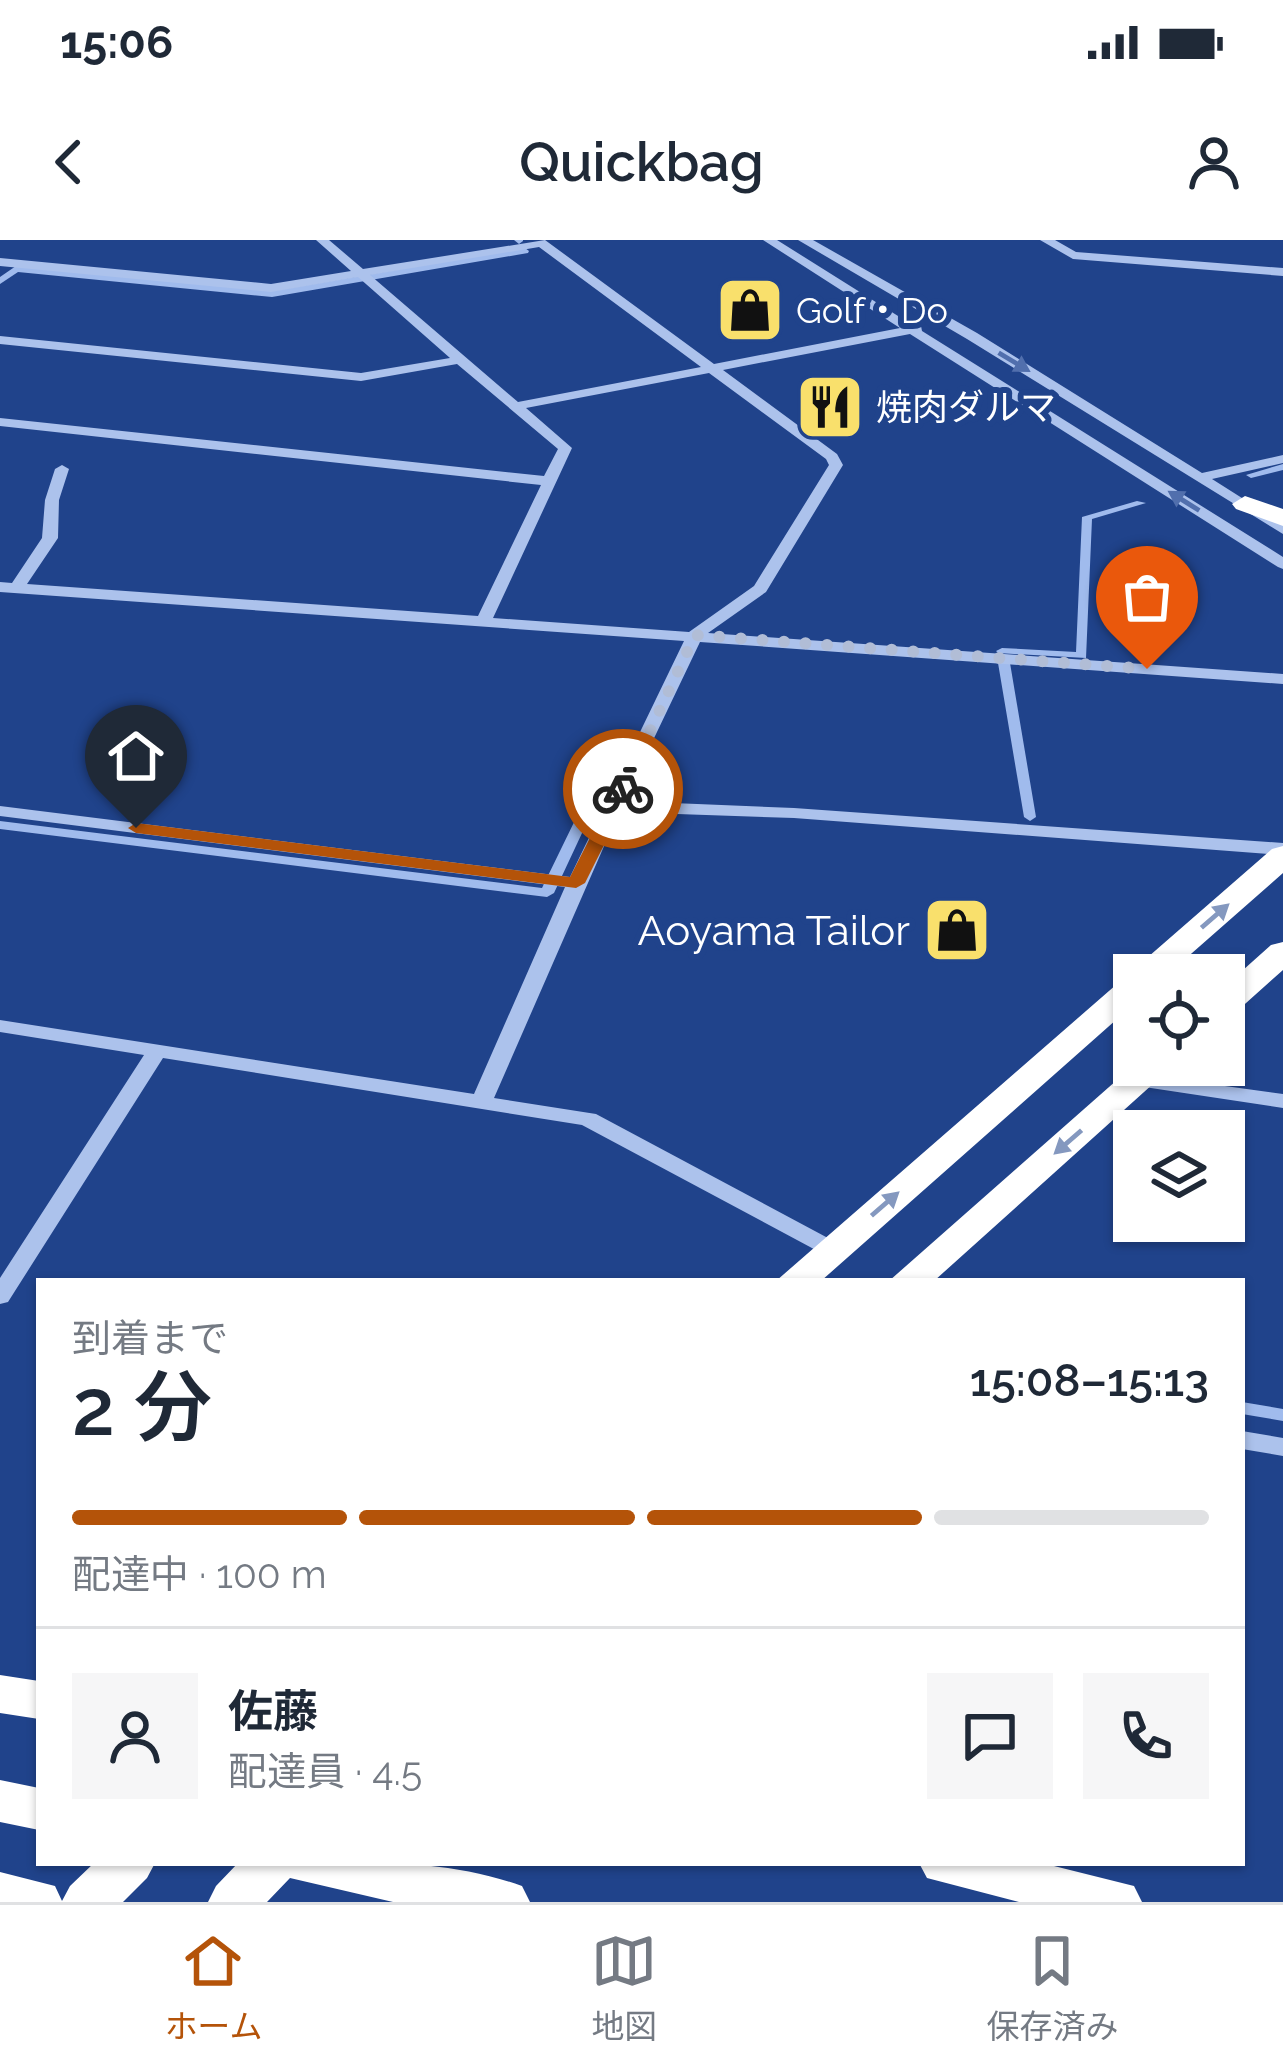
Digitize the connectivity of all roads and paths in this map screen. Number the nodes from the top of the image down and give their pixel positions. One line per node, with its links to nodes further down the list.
1 (322, 240): 8 (street)
2 (769, 240): 10 (street)
3 (804, 240): 9 (street)
4 (1046, 240): 7 (street)
5 (540, 242): 8 (street); 13 (street)
6 (0, 262): 8 (street)
7 (1283, 272)
8 (364, 276): 12 (street)
9 (948, 323): 10 (street); 18 (street, one-way to 18)
10 (912, 330): 13 (street); 23 (street, one-way to 10)
11 (0, 340): 12 (street)
12 (460, 360): 14 (street)
13 (712, 369): 14 (street); 26 (street)
14 (517, 406): 19 (street)
15 (0, 422): 19 (street)
16 (1283, 459): 18 (street)
17 (62, 469): 24 (street)
18 (1203, 477): 20 (street)
19 (548, 481): 25 (street)
20 (1245, 505): 21 (highway); 22 (street)
21 (1283, 518)
22 (1283, 530)
23 (1283, 564)
24 (8, 588): 25 (street)
25 (483, 622): 26 (street)
26 (695, 635): 27 (street); 28 (street)
27 (1283, 679)
28 (616, 806): 30 (street); 31 (street)
29 (0, 811): 31 (street)
30 (1283, 853): 33 (highway, one-way to 30)
31 (560, 881): 41 (street)
32 (1283, 952): 34 (highway)
33 (1170, 954)
34 (1245, 986)
35 (1113, 1004): 42 (highway, one-way to 35)
36 (0, 1026): 37 (street)
37 (157, 1051): 41 (street); 45 (street)
38 (1131, 1086): 44 (highway, one-way to 44)
39 (1213, 1086): 40 (street)
40 (1283, 1101)
41 (481, 1103): 42 (street)
42 (833, 1250): 43 (highway)
43 (800, 1278)
44 (912, 1278)
45 (0, 1296)
46 (1245, 1441): 47 (street)
47 (1283, 1447)
48 (0, 1694): 49 (highway)
49 (36, 1700)
50 (0, 1801): 51 (highway)
51 (36, 1808)
52 (126, 1866): 58 (highway)
53 (268, 1866): 59 (highway)
54 (323, 1866): 60 (highway)
55 (958, 1866): 61 (highway)
56 (0, 1894): 57 (highway)
57 (37, 1902)
58 (88, 1902)
59 (234, 1902)
60 (504, 1902)
61 (1116, 1902)

